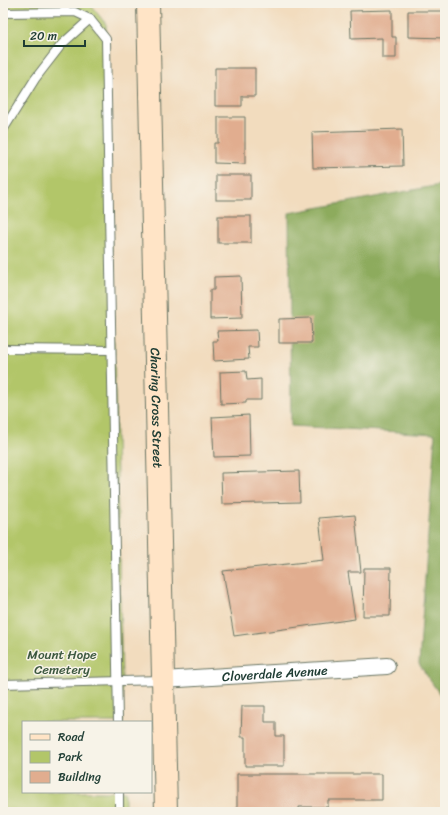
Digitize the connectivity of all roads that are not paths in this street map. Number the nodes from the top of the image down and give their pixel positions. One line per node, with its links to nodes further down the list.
1 (148, 3): 8 (main road, Charing Cross Street)
2 (3, 13): 3 (lane)
3 (90, 18): 4 (lane); 6 (lane)
4 (3, 130)
5 (3, 349): 6 (lane)
6 (111, 350): 9 (lane)
7 (387, 666): 8 (street, Cloverdale Avenue)
8 (163, 680): 9 (lane); 14 (main road, Charing Cross Street)
9 (117, 681): 10 (lane); 11 (lane)
10 (3, 684)
11 (118, 721)
12 (119, 793): 13 (lane)
13 (119, 812)
14 (166, 812)

